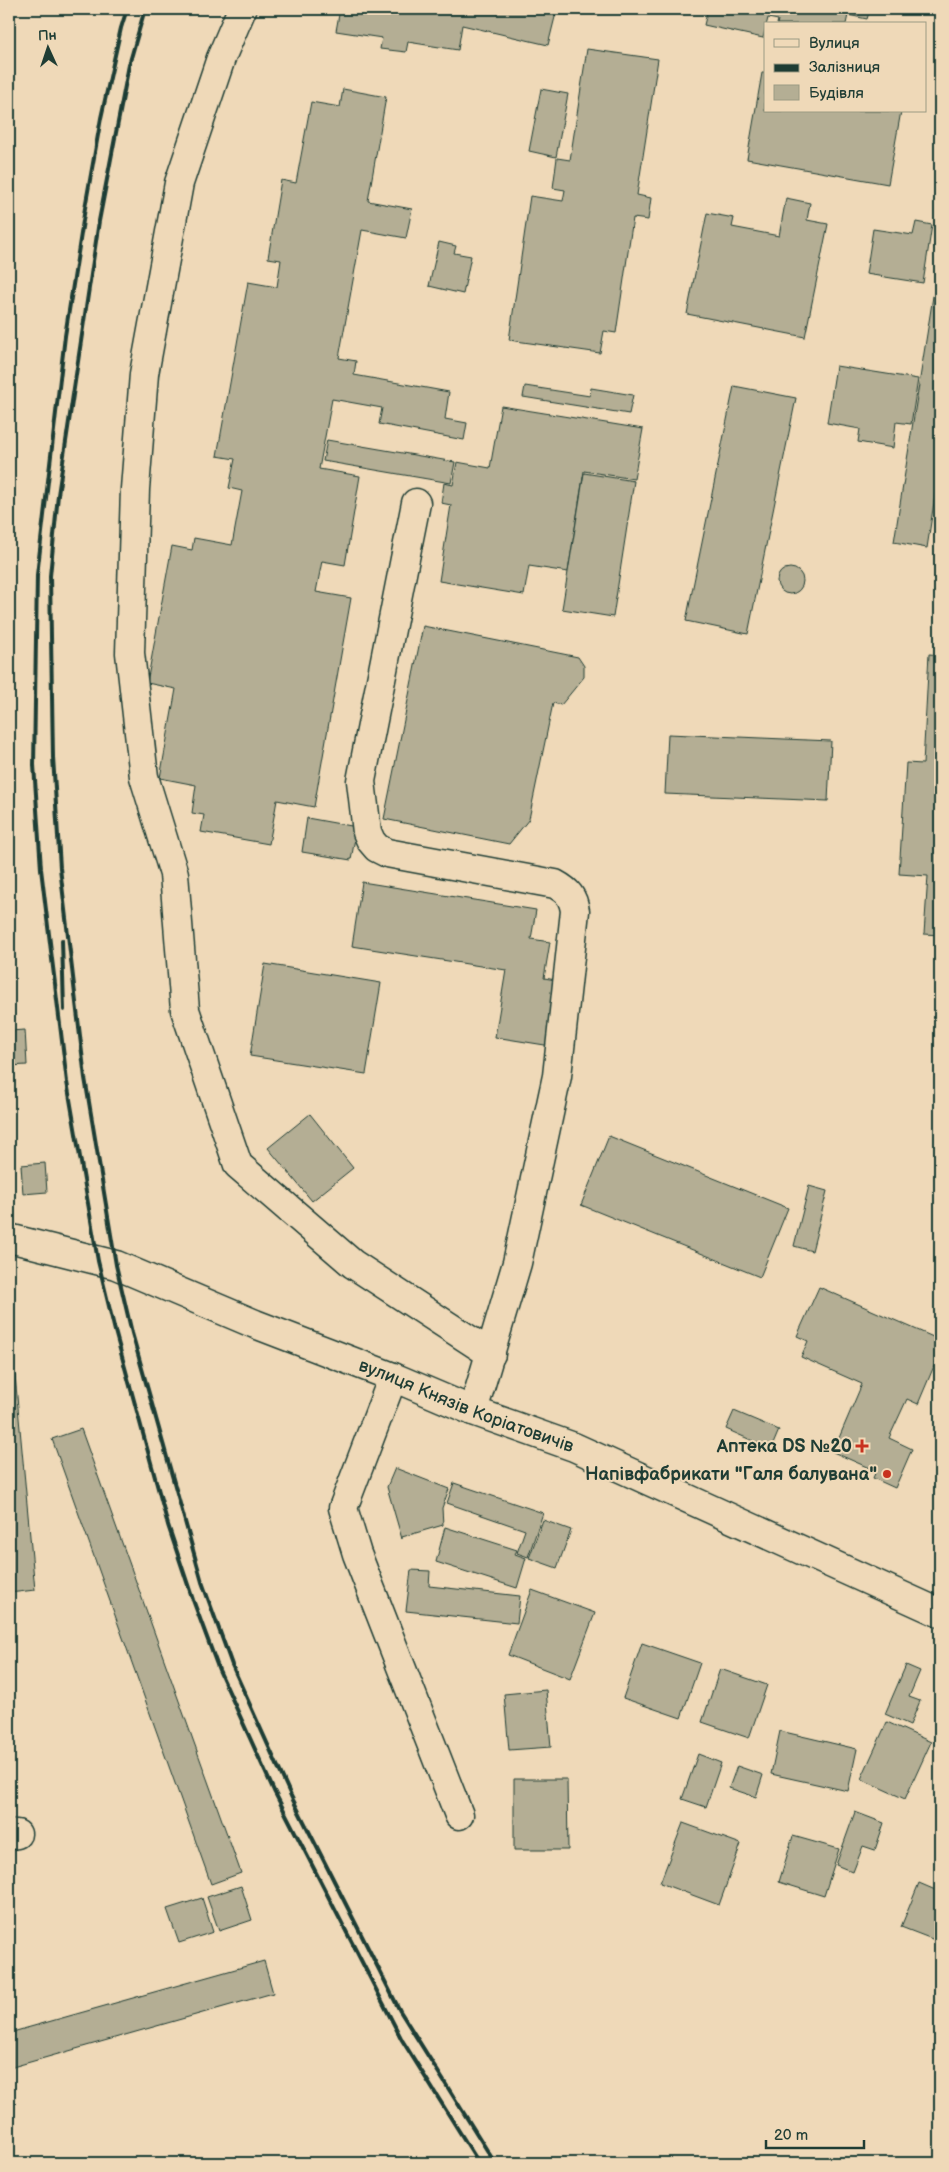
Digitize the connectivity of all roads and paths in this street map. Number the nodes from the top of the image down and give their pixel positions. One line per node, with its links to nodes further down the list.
1 (242, 9): 4 (main road)
2 (416, 503): 4 (main road)
3 (9, 1238): 5 (main road, вулиця Князів Коріатовичів)
4 (492, 1354): 6 (main road)
5 (393, 1377): 6 (main road, вулиця Князів Коріатовичів); 8 (main road)
6 (473, 1411): 7 (main road, вулиця Князів Коріатовичів)
7 (940, 1613)
8 (459, 1815)

